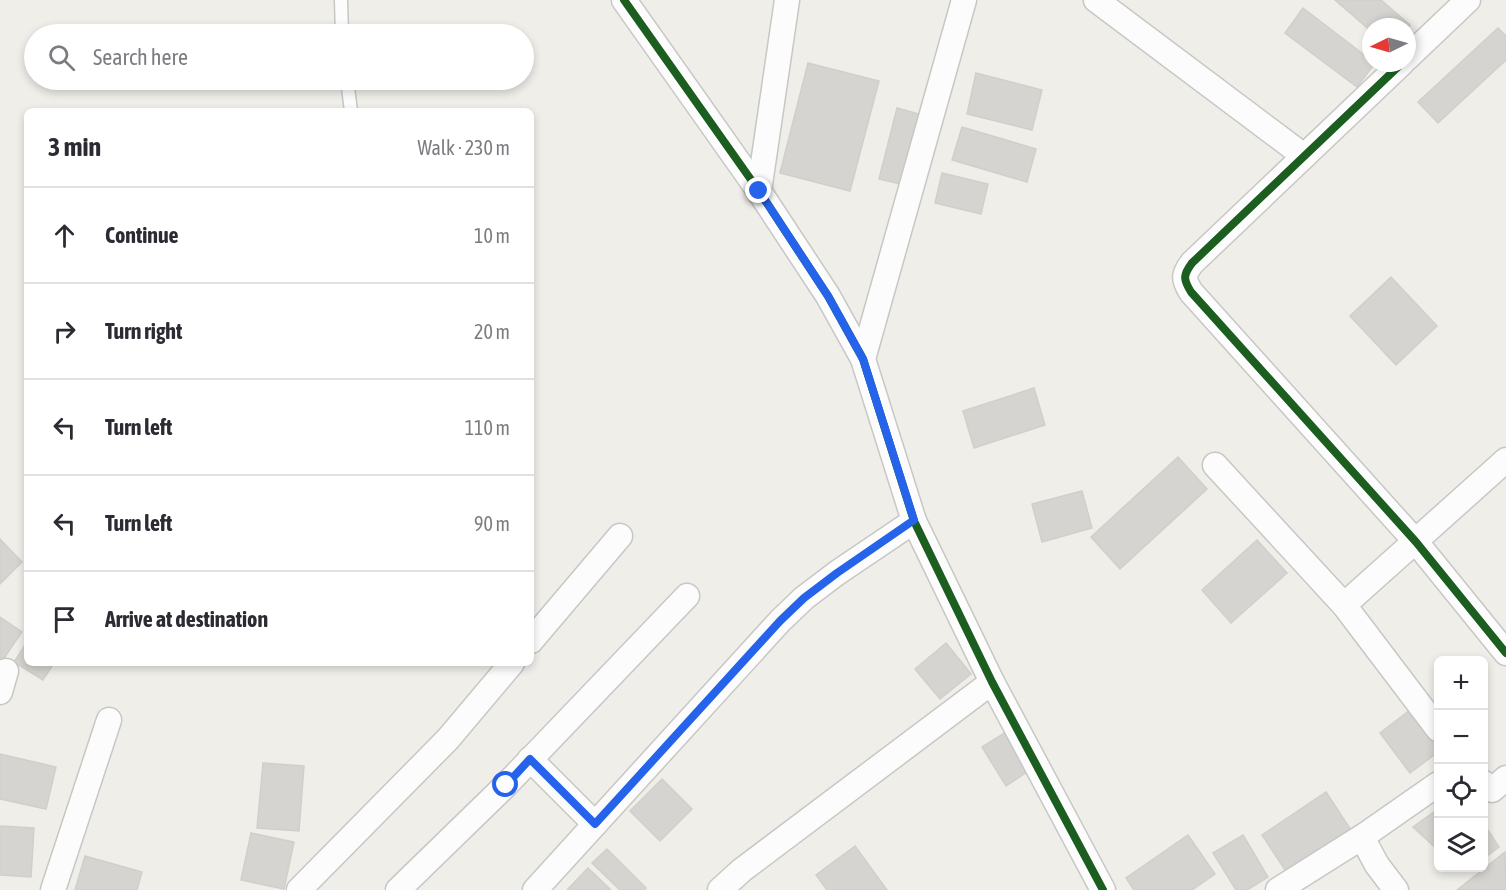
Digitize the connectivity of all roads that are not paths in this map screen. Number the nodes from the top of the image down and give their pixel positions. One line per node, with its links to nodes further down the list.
1 (341, 0): 7 (lane)
2 (624, 0): 13 (street)
3 (788, 0): 13 (street)
4 (964, 0): 14 (street)
5 (1096, 0): 12 (street)
6 (1459, 3): 8 (street)
7 (342, 24)
8 (1416, 48)
9 (1392, 72): 12 (street)
10 (348, 90): 11 (lane)
11 (351, 108)
12 (1304, 156): 19 (street)
13 (759, 191): 14 (street)
14 (863, 359): 17 (street)
15 (1506, 460): 19 (street)
16 (1215, 465): 21 (street)
17 (914, 520): 25 (street); 32 (street)
18 (620, 536): 22 (street)
19 (1416, 542): 21 (street); 23 (street)
20 (687, 596): 28 (street)
21 (1344, 605): 27 (street)
22 (534, 637)
23 (1506, 654)
24 (509, 666): 35 (street)
25 (992, 682): 38 (street); 39 (street)
26 (109, 720): 34 (street)
27 (1434, 724)
28 (530, 759): 32 (street); 36 (street)
29 (1506, 778): 30 (street)
30 (1488, 786)
31 (1434, 787): 33 (street)
32 (595, 824): 37 (street)
33 (1362, 837): 40 (street); 41 (street)
34 (53, 890)
35 (299, 890)
36 (398, 890)
37 (535, 890)
38 (720, 890)
39 (1103, 890)
40 (1278, 890)
41 (1396, 890)

